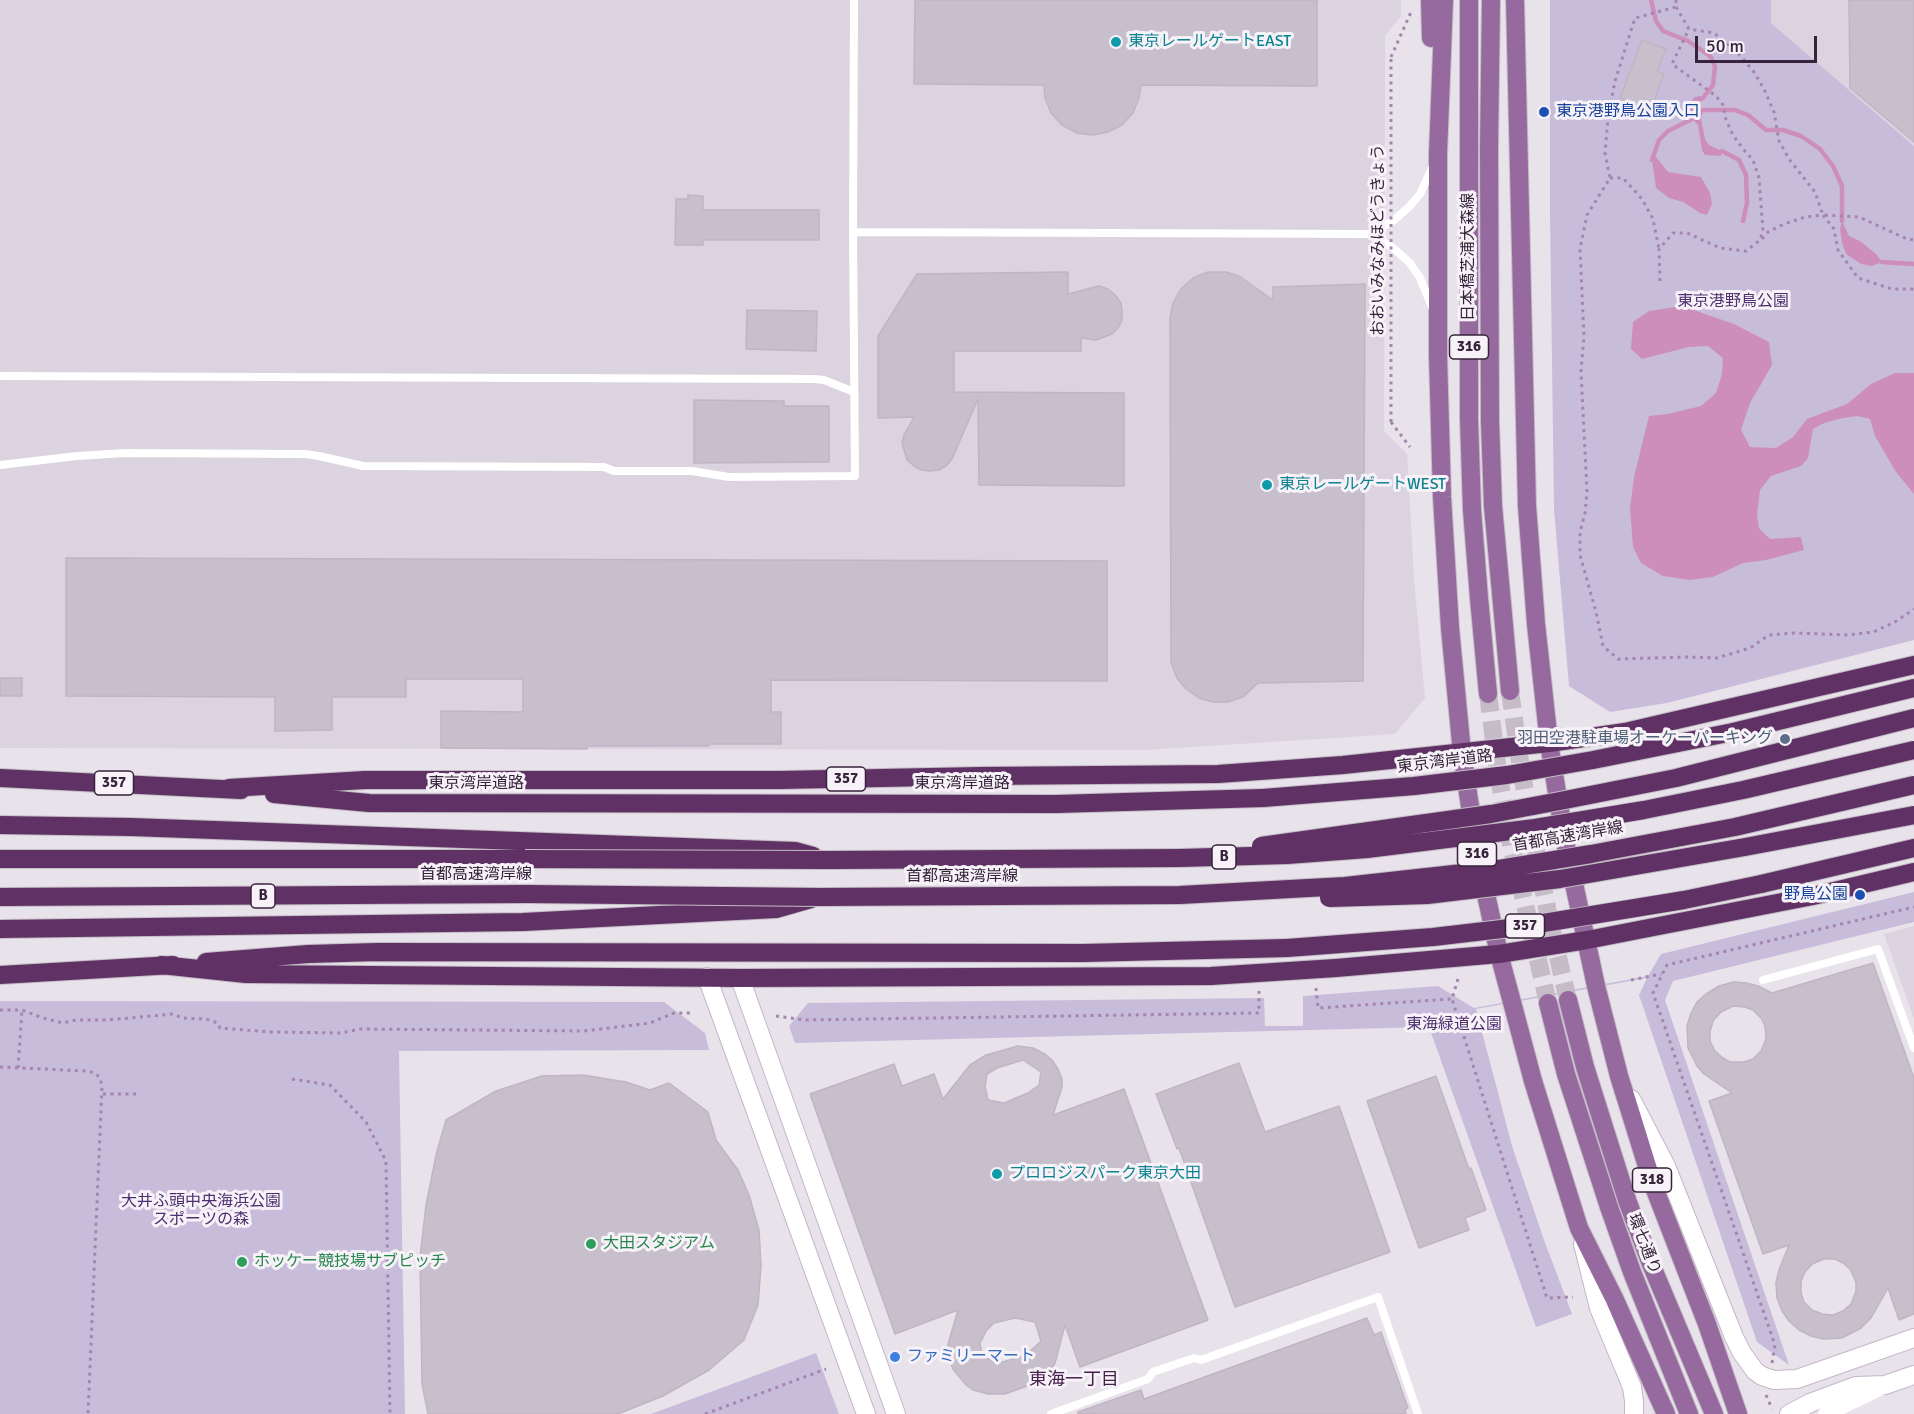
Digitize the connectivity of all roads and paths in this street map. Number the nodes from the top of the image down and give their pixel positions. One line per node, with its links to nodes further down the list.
1 (854, 0): 16 (lane)
2 (1430, 0): 13 (main road)
3 (1444, 0): 13 (main road, 316)
4 (1469, 0): 32 (main road, 日本橋芝浦大森線 / 316)
5 (1491, 0): 31 (main road, 日本橋芝浦大森線 / 316)
6 (1515, 0): 12 (main road)
7 (1526, 0): 12 (main road)
8 (1676, 0): 9 (path)
9 (1676, 7): 11 (path); 14 (path)
10 (1411, 12): 26 (path, おおいみなみほどうきょう, bridge)
11 (1689, 29): 15 (path); 18 (path)
12 (1519, 141): 34 (main road)
13 (1438, 154): 17 (lane); 23 (main road, 316)
14 (1610, 178): 20 (path); 28 (path)
15 (1823, 215): 18 (path); 19 (path); 22 (path)
16 (853, 232): 17 (lane); 25 (lane)
17 (1370, 234): 23 (lane)
18 (1760, 240): 20 (path)
19 (1914, 240)
20 (1659, 249): 21 (path)
21 (1660, 281)
22 (1914, 289)
23 (1438, 324): 36 (main road, 316)
24 (0, 376): 25 (lane)
25 (854, 392): 27 (lane)
26 (1410, 447)
27 (0, 465)
28 (1914, 609)
29 (1914, 665): 34 (highway, 357)
30 (1914, 688): 39 (highway, 東京湾岸道路 / 357, bridge)
31 (1510, 691)
32 (1488, 694)
33 (1914, 718): 44 (highway, B, bridge)
34 (1549, 743): 36 (highway, 357); 52 (main road, 318)
35 (1914, 750): 44 (highway, 首都高速湾岸線 / B, bridge)
36 (1462, 753): 39 (highway, 357); 53 (main road, 316)
37 (0, 778): 39 (highway, 東京湾岸道路 / 357)
38 (1914, 785): 47 (highway, 首都高速湾岸線 / B, bridge)
39 (229, 788)
40 (1914, 815): 47 (highway, B, bridge)
41 (0, 825): 43 (highway)
42 (1914, 848): 54 (highway, 357, bridge)
43 (527, 850): 44 (highway, 首都高速湾岸線 / B, bridge); 45 (highway, 首都高速湾岸線 / B)
44 (1179, 858)
45 (0, 859)
46 (1914, 872): 52 (highway, 357)
47 (1180, 896): 49 (highway, 首都高速湾岸線 / B, bridge)
48 (0, 897): 49 (highway, 首都高速湾岸線 / B, bridge)
49 (819, 897): 51 (highway, bridge)
50 (1914, 907): 55 (path)
51 (0, 929)
52 (1587, 940): 53 (highway, 357); 74 (main road, 318)
53 (1499, 954): 58 (highway, 357); 78 (main road)
54 (161, 965): 56 (highway, 357); 57 (highway, 357)
55 (1662, 974): 60 (path); 81 (path)
56 (0, 975)
57 (707, 977): 58 (highway, 357); 91 (street)
58 (740, 978): 92 (street)
59 (1458, 979): 64 (path)
60 (1631, 980)
61 (1763, 980): 71 (lane)
62 (1316, 988): 64 (path)
63 (1258, 991): 70 (path)
64 (1452, 999): 79 (path)
65 (1568, 1000): 97 (main road, 環七通り / 318)
66 (1548, 1003): 96 (main road, 環七通り)
67 (22, 1010): 68 (path); 69 (path); 73 (path)
68 (0, 1011)
69 (694, 1013)
70 (776, 1016)
71 (1914, 1048)
72 (0, 1067): 73 (path)
73 (18, 1068): 76 (path)
74 (1619, 1076): 80 (street); 98 (main road, 318)
75 (292, 1079): 89 (path)
76 (103, 1094): 77 (path); 88 (path)
77 (140, 1094)
78 (1579, 1228): 94 (street); 95 (main road)
79 (1573, 1297)
80 (1914, 1338)
81 (1772, 1363)
82 (826, 1369): 90 (path)
83 (1914, 1375): 84 (street)
84 (1885, 1385): 86 (street); 99 (street)
85 (1766, 1393): 86 (path)
86 (1780, 1412)
87 (1055, 1413): 93 (lane)
88 (88, 1414)
89 (390, 1414)
90 (705, 1414)
91 (866, 1414)
92 (896, 1414)
93 (1418, 1414)
94 (1634, 1414)
95 (1666, 1414)
96 (1689, 1414)
97 (1714, 1414)
98 (1738, 1414)
99 (1826, 1414)

